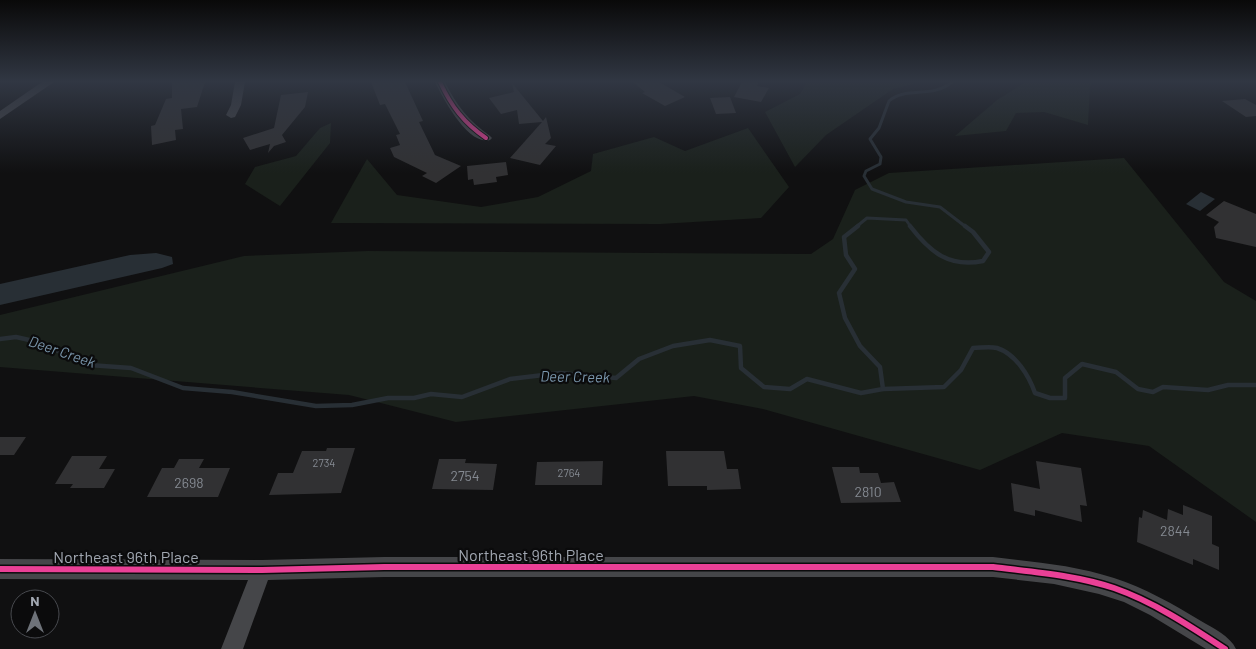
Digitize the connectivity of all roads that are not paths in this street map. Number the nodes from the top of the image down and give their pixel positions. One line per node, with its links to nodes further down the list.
1 (232, 112): 3 (street)
2 (457, 112): 4 (street)
3 (231, 115)
4 (486, 138)
5 (0, 569): 6 (street, Northeast 96th Place)
6 (262, 570): 7 (street); 8 (street, Northeast 96th Place)
7 (232, 649)
8 (1225, 649)

